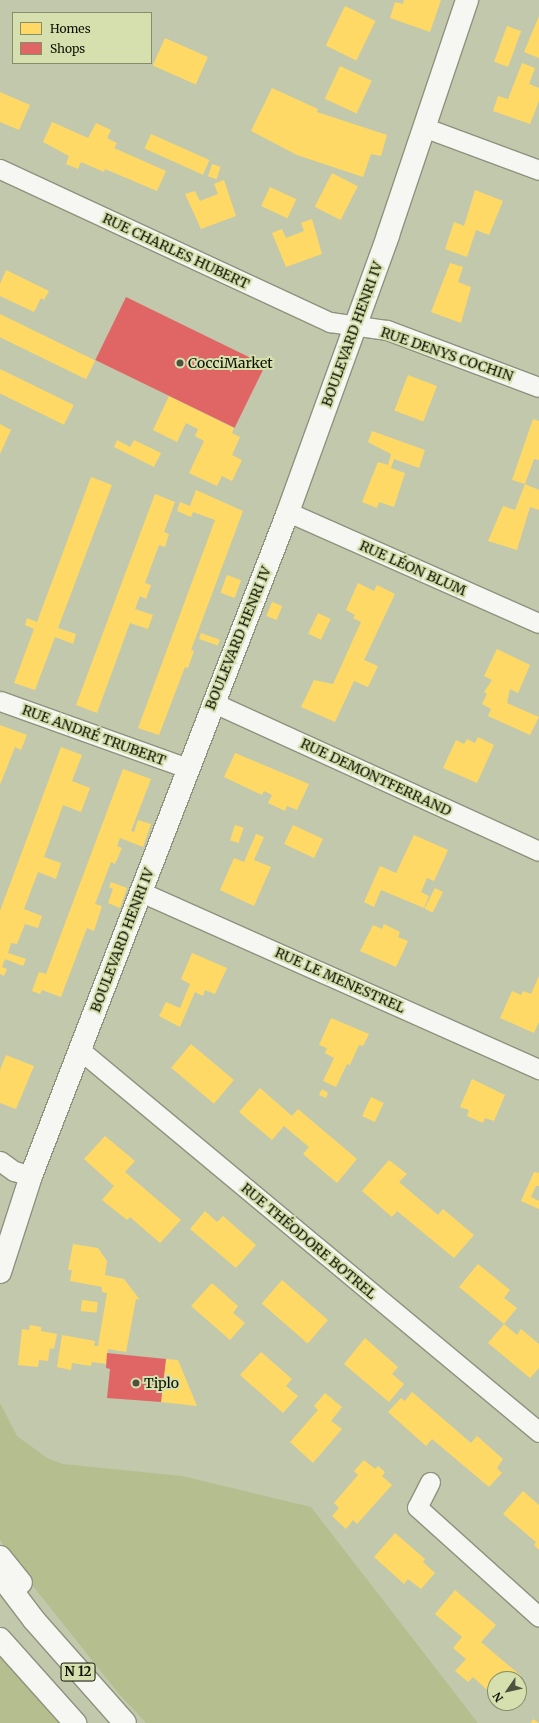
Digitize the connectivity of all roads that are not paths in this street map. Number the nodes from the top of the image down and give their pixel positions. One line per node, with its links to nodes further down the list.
1 (467, 0): 2 (street, BOULEVARD HENRI IV)
2 (423, 128): 4 (street); 5 (street, BOULEVARD HENRI IV)
3 (0, 169): 5 (street, RUE CHARLES HUBERT)
4 (539, 170)
5 (354, 327): 6 (street, RUE DENYS COCHIN); 7 (street, BOULEVARD HENRI IV)
6 (539, 388)
7 (288, 512): 8 (street, RUE LÉON BLUM); 10 (street, BOULEVARD HENRI IV)
8 (539, 623)
9 (0, 701): 11 (street, RUE ANDRÉ TRUBERT)
10 (212, 702): 11 (street, BOULEVARD HENRI IV); 12 (street, RUE DEMONTFERRAND)
11 (187, 768): 13 (street, BOULEVARD HENRI IV)
12 (539, 851)
13 (141, 892): 14 (street, BOULEVARD HENRI IV); 15 (street, RUE LE MENESTREL)
14 (80, 1050): 17 (street, BOULEVARD HENRI IV); 19 (street, RUE THÉODORE BOTREL)
15 (539, 1069)
16 (0, 1161): 17 (street)
17 (31, 1176): 18 (street, BOULEVARD HENRI IV)
18 (0, 1272)
19 (538, 1429)
20 (430, 1482): 23 (street)
21 (0, 1556): 24 (street, N 12)
22 (0, 1575): 24 (street, N 12)
23 (539, 1617)
24 (34, 1620): 27 (street, N 12)
25 (0, 1639): 26 (street, N 12)
26 (75, 1723)
27 (125, 1723)

